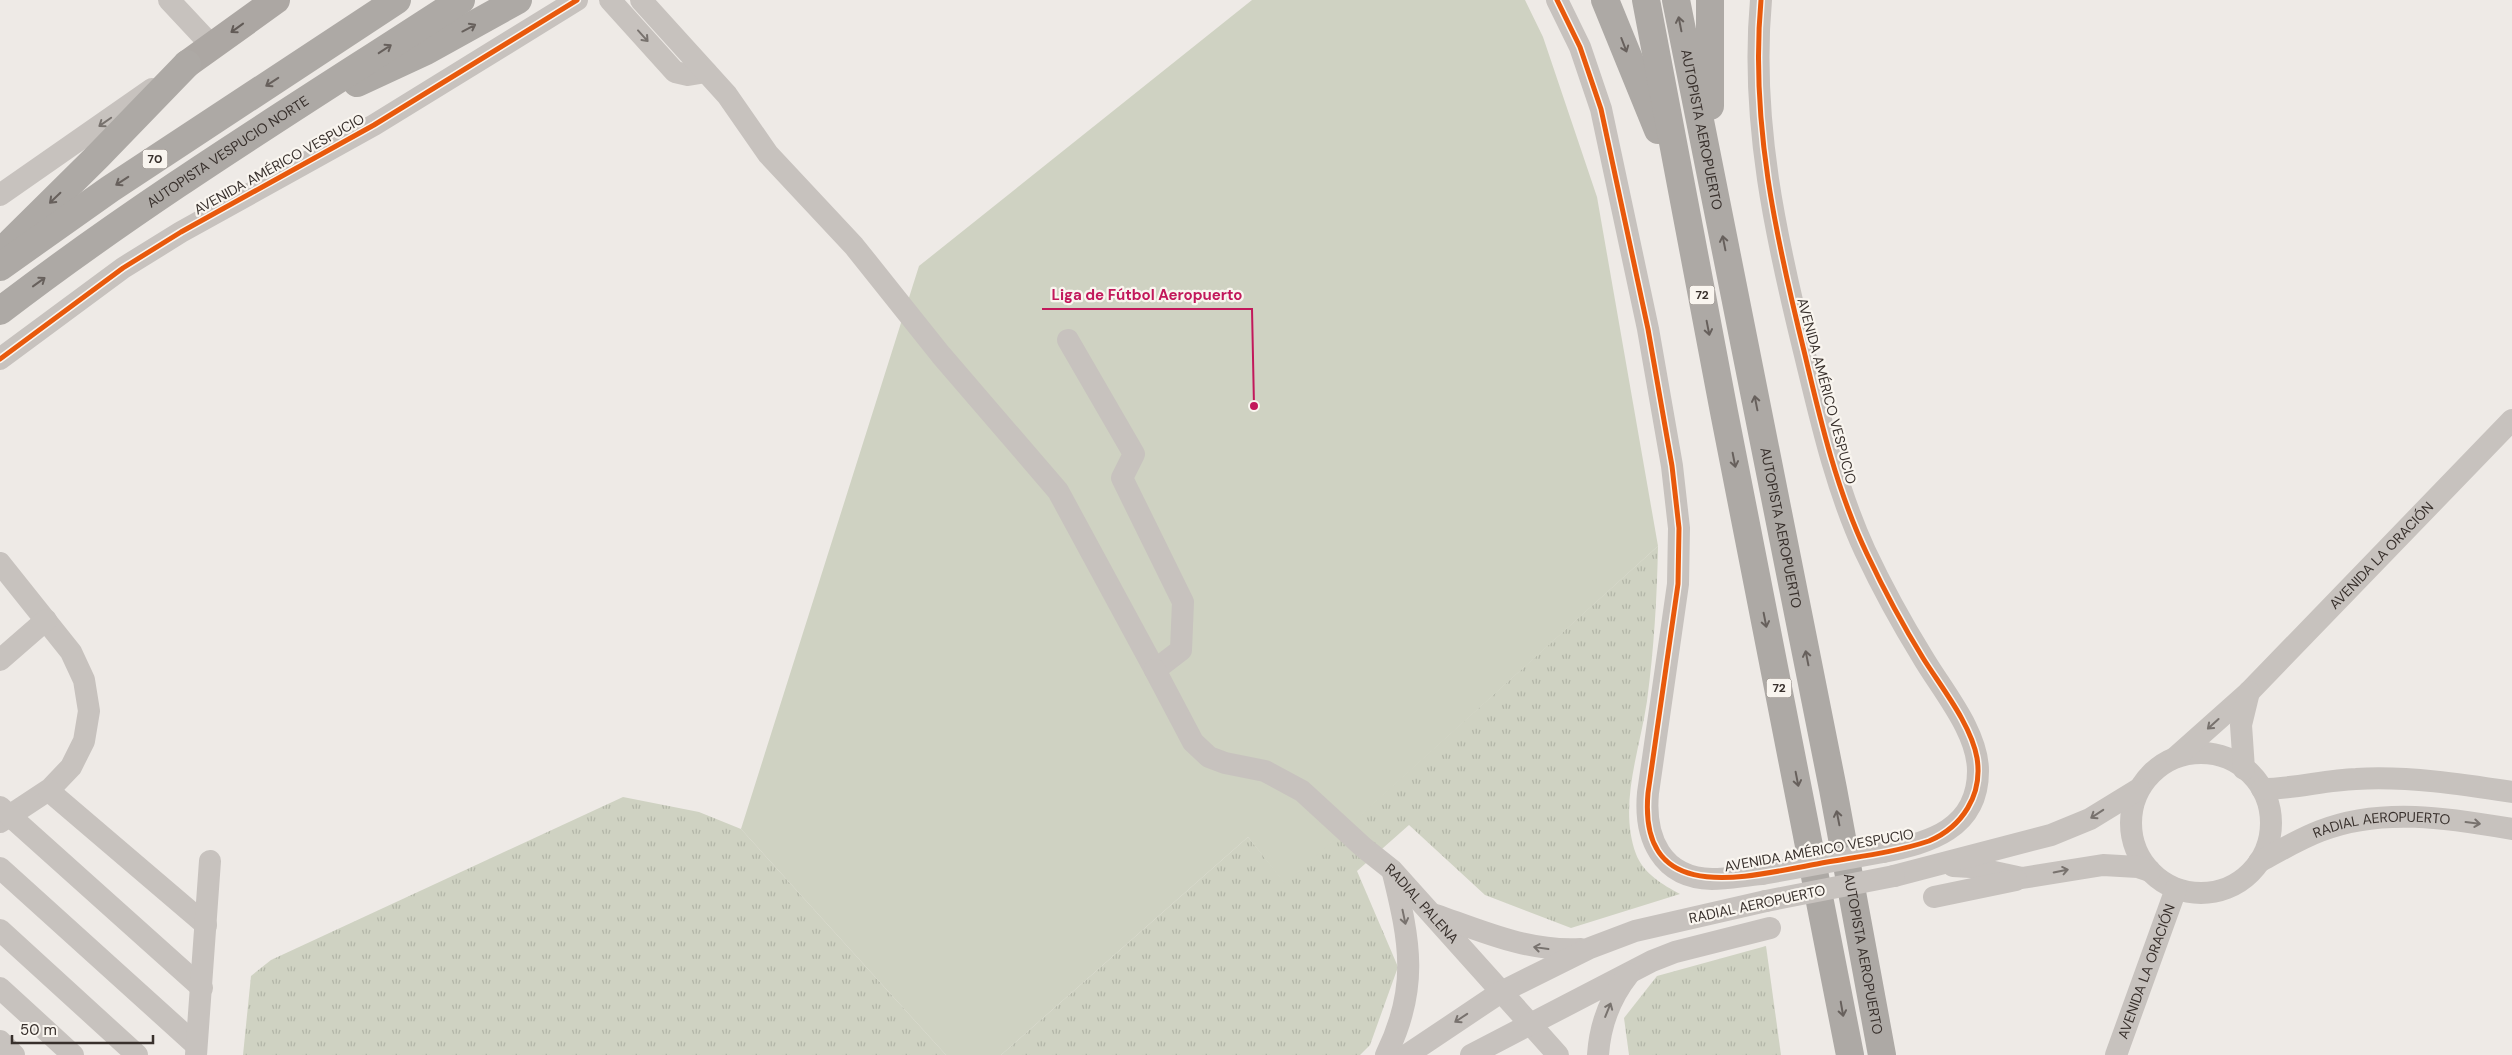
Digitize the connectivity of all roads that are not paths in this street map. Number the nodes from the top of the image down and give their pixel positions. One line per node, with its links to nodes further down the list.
1 (169, 0): 16 (street)
2 (276, 0): 16 (main road, one-way to 16)
3 (372, 0): 17 (highway)
4 (397, 0): 17 (highway, 70)
5 (461, 0): 20 (highway, AUTOPISTA VESPUCIO NORTE / 70, one-way to 5)
6 (518, 0): 20 (highway, one-way to 6)
7 (577, 0): 28 (street, AVENIDA AMÉRICO VESPUCIO)
8 (610, 0): 19 (street, one-way to 19)
9 (641, 0): 19 (street)
10 (1557, 0): 15 (street, AVENIDA AMÉRICO VESPUCIO, bridge)
11 (1605, 0): 22 (highway, one-way to 22)
12 (1646, 0): 22 (highway, 72)
13 (1676, 0): 21 (highway, AUTOPISTA AEROPUERTO / 72, one-way to 13)
14 (1710, 0): 21 (highway)
15 (1761, 0)
16 (212, 46): 18 (main road)
17 (313, 55): 25 (highway, 70, one-way to 25)
18 (188, 64): 23 (street, one-way to 23); 24 (highway, one-way to 24)
19 (706, 72): 33 (street)
20 (300, 105): 26 (highway, AUTOPISTA VESPUCIO NORTE / 70, one-way to 20)
21 (1711, 175): 73 (highway, AUTOPISTA AEROPUERTO / 72, one-way to 21)
22 (1679, 177): 72 (highway, 72, one-way to 72)
23 (0, 195)
24 (0, 252)
25 (0, 267)
26 (0, 311)
27 (1068, 340): 33 (street)
28 (0, 359)
29 (2512, 420): 34 (street, AVENIDA LA ORACIÓN)
30 (0, 563): 31 (street)
31 (46, 620): 32 (street); 39 (street)
32 (0, 660)
33 (1155, 670): 47 (street)
34 (2249, 692): 35 (street, AVENIDA LA ORACIÓN, one-way to 35); 36 (street)
35 (2176, 758): 36 (street); 37 (street)
36 (2244, 769): 38 (street)
37 (2139, 789): 46 (street, RADIAL AEROPUERTO, one-way to 46); 48 (street)
38 (2262, 789): 40 (street); 44 (street)
39 (49, 790): 41 (street); 53 (street)
40 (2512, 792)
41 (3, 815): 59 (street)
42 (2512, 829): 44 (street, RADIAL AEROPUERTO, one-way to 42)
43 (210, 861): 53 (street)
44 (2259, 862): 50 (street)
45 (0, 868): 63 (street)
46 (1927, 868): 49 (street, RADIAL AEROPUERTO); 56 (street, RADIAL AEROPUERTO, bridge)
47 (1392, 870): 52 (street, RADIAL PALENA); 67 (street, RADIAL PALENA, one-way to 67)
48 (2150, 872): 49 (street, RADIAL AEROPUERTO, one-way to 48); 50 (street)
49 (2022, 878): 51 (street, RADIAL AEROPUERTO)
50 (2176, 889): 74 (street, AVENIDA LA ORACIÓN)
51 (1934, 897)
52 (1433, 914): 56 (street, RADIAL AEROPUERTO, one-way to 52); 60 (street, RADIAL PALENA)
53 (206, 925): 59 (street)
54 (1770, 928): 57 (street, RADIAL AEROPUERTO)
55 (0, 930): 66 (street)
56 (1590, 948): 60 (street, RADIAL AEROPUERTO)
57 (1632, 970): 61 (street, RADIAL AEROPUERTO); 71 (street, one-way to 57)
58 (0, 988): 65 (street)
59 (202, 988): 63 (street)
60 (1502, 992): 61 (street, RADIAL PALENA); 68 (street, RADIAL AEROPUERTO, one-way to 68)
61 (1531, 1025): 69 (street, RADIAL AEROPUERTO); 70 (street, RADIAL PALENA)
62 (0, 1041): 64 (street)
63 (196, 1050)
64 (14, 1055)
65 (73, 1055)
66 (137, 1055)
67 (1386, 1055)
68 (1407, 1055)
69 (1471, 1055)
70 (1558, 1055)
71 (1598, 1055)
72 (1850, 1055)
73 (1882, 1055)
74 (2116, 1055)

